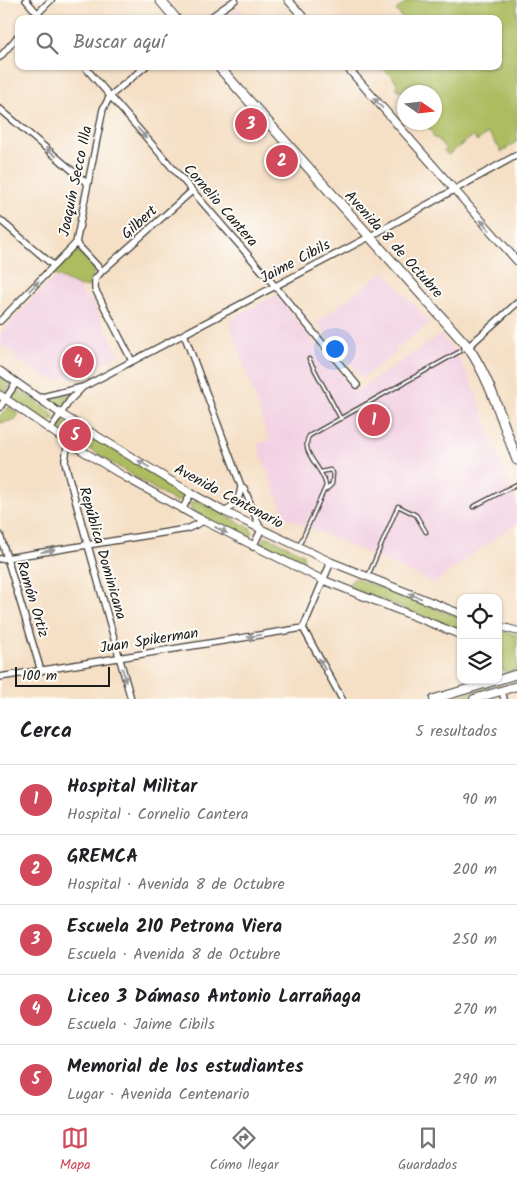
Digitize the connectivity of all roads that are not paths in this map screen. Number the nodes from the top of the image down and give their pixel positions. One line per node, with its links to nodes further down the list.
1 (26, 0): 6 (street)
2 (51, 0): 6 (street)
3 (160, 0): 7 (main road)
4 (235, 0): 8 (street)
5 (288, 0): 9 (street)
6 (37, 13)
7 (173, 15)
8 (214, 15)
9 (301, 15)
10 (15, 40): 11 (street)
11 (0, 57)
12 (87, 70): 16 (street, Cornelio Cantera)
13 (141, 70): 16 (street, Joaquín Secco Illa)
14 (222, 70): 23 (main road, Avenida 8 de Octubre)
15 (349, 70): 20 (street, one-way to 15)
16 (110, 96): 19 (street, Joaquín Secco Illa); 21 (street, Cornelio Cantera, one-way to 21)
17 (0, 109): 19 (street, one-way to 17)
18 (517, 155): 20 (street, Jaime Cibils)
19 (88, 184): 24 (street, Joaquín Secco Illa)
20 (453, 190): 23 (street, Jaime Cibils); 25 (street, one-way to 20)
21 (192, 191): 27 (street, Gilbert); 28 (street, Cornelio Cantera)
22 (0, 220): 26 (street)
23 (369, 236): 28 (street, Jaime Cibils); 32 (main road, Avenida 8 de Octubre)
24 (76, 243): 26 (street, Joaquín Secco Illa); 27 (street)
25 (517, 262)
26 (54, 266): 30 (street, Joaquín Secco Illa, one-way to 26)
27 (102, 271): 34 (street)
28 (275, 286): 31 (street, Jaime Cibils); 37 (street, Cornelio Cantera)
29 (517, 303): 32 (street)
30 (0, 321)
31 (184, 334): 34 (street, Jaime Cibils); 49 (street)
32 (468, 347): 43 (lane); 46 (main road, Avenida 8 de Octubre)
33 (309, 359): 43 (lane)
34 (132, 361): 38 (street, Jaime Cibils)
35 (0, 372): 36 (street, Avenida Centenario)
36 (16, 383): 39 (street); 40 (street, Avenida Centenario)
37 (357, 385)
38 (83, 387): 40 (street, Jaime Cibils); 42 (street, Jaime Cibils)
39 (3, 397): 41 (street); 44 (street)
40 (38, 398): 42 (street, Avenida Centenario)
41 (0, 407)
42 (61, 414): 44 (street, Jaime Cibils); 51 (street, Avenida Centenario, one-way to 42)
43 (341, 419): 47 (lane)
44 (50, 430): 45 (street)
45 (68, 442): 53 (street); 59 (street, República Dominicana)
46 (517, 460)
47 (320, 472): 50 (lane); 50 (lane)
48 (517, 484): 52 (lane)
49 (241, 486): 54 (street); 56 (street)
50 (324, 491): 61 (lane)
51 (191, 493): 53 (street); 54 (street, Avenida Centenario)
52 (473, 507)
53 (182, 510): 55 (street)
54 (225, 512): 56 (street, Avenida Centenario)
55 (204, 521): 59 (street); 60 (street, one-way to 60)
56 (261, 530): 60 (street); 61 (street, Avenida Centenario)
57 (426, 532): 65 (lane)
58 (0, 535): 62 (street, Ramón Ortiz)
59 (88, 544): 62 (street, one-way to 59); 72 (street, República Dominicana)
60 (253, 546): 66 (street)
61 (298, 548): 64 (street, Avenida Centenario)
62 (7, 558): 63 (street); 73 (street, Ramón Ortiz)
63 (0, 559)
64 (331, 562): 65 (street, Avenida Centenario); 66 (street)
65 (368, 577): 67 (street, Avenida Centenario, one-way to 65)
66 (323, 580): 69 (street); 71 (street)
67 (457, 612)
68 (502, 627): 70 (street)
69 (303, 628): 72 (street, Juan Spikerman, one-way to 72); 82 (street, one-way to 69)
70 (517, 631)
71 (457, 633)
72 (120, 658): 73 (street, Juan Spikerman); 81 (street, República Dominicana, one-way to 81)
73 (41, 671): 75 (street, Juan Spikerman)
74 (517, 674): 76 (main road)
75 (0, 677)
76 (502, 679)
77 (485, 684): 83 (main road)
78 (499, 684): 80 (street)
79 (517, 686): 80 (main road)
80 (502, 691): 84 (main road); 85 (street)
81 (131, 699)
82 (342, 699)
83 (434, 699)
84 (474, 699)
85 (504, 699)

